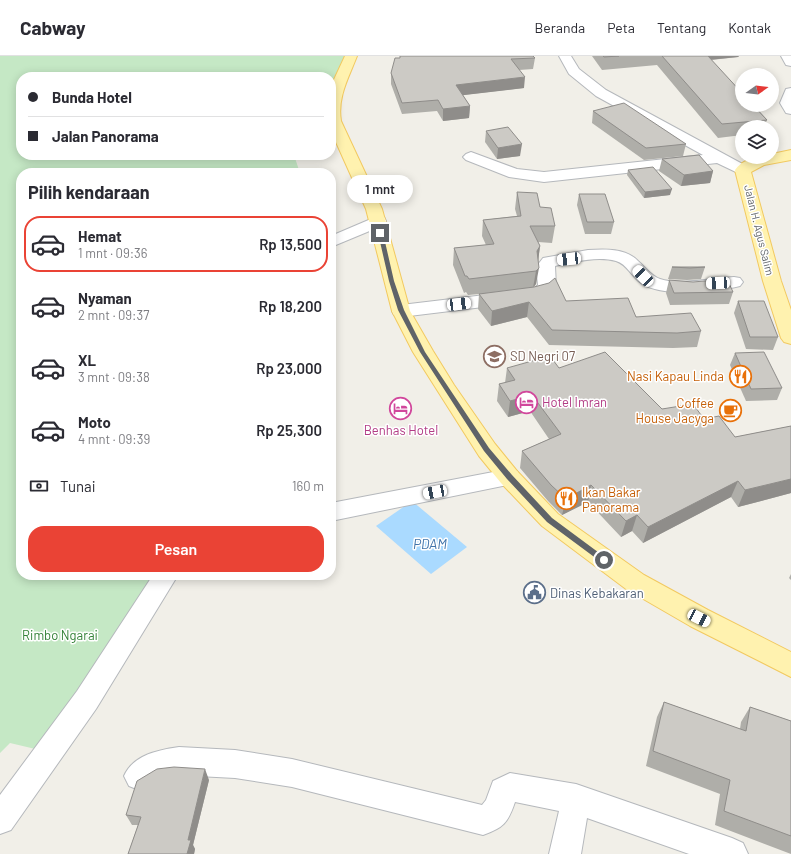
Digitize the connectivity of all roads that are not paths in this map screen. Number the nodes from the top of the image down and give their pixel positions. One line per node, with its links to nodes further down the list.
1 (352, 56): 6 (main road)
2 (566, 56): 11 (street)
3 (787, 56): 4 (street)
4 (791, 62)
5 (791, 92): 7 (street)
6 (336, 95)
7 (791, 110)
8 (336, 121): 13 (main road)
9 (791, 155): 12 (main road, Jalan H. Agus Salim)
10 (471, 157): 11 (street)
11 (719, 158): 12 (street)
12 (743, 170): 17 (main road, Jalan H. Agus Salim)
13 (378, 221): 14 (street); 16 (main road)
14 (336, 240)
15 (734, 282): 16 (street)
16 (401, 310): 18 (main road)
17 (791, 338)
18 (509, 477): 19 (street); 21 (main road)
19 (336, 511)
20 (163, 580): 24 (street)
21 (791, 665)
22 (139, 776): 23 (street)
23 (576, 799): 25 (street); 26 (street)
24 (0, 819)
25 (565, 854)
26 (732, 854)

